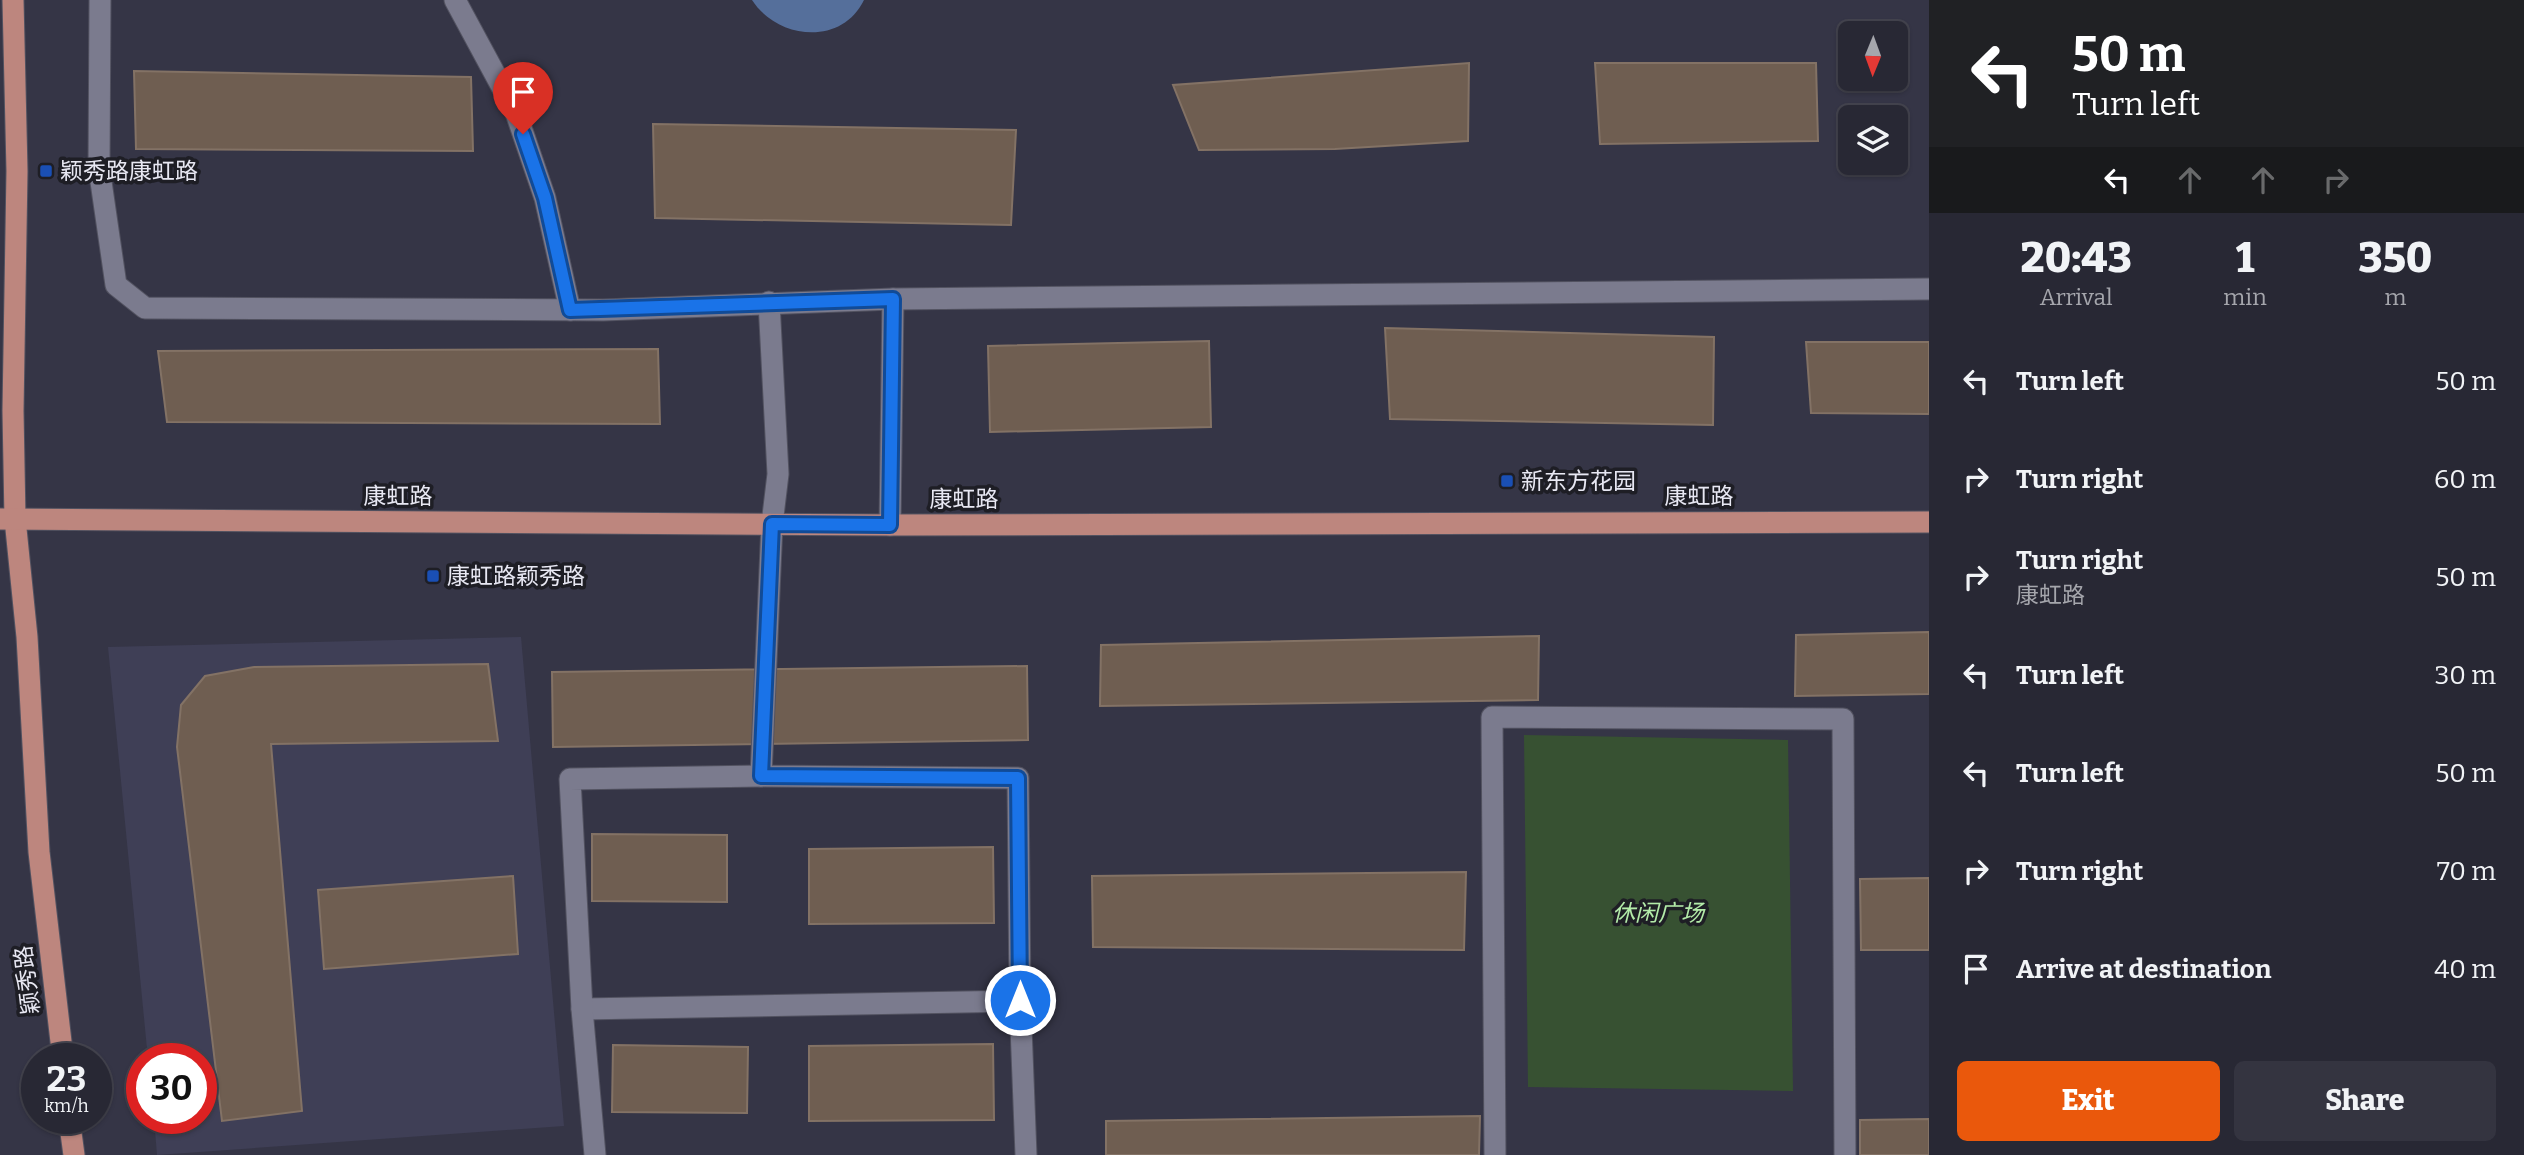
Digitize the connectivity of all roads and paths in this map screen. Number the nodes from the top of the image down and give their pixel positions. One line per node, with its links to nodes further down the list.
1 (13, 0): 9 (main road, 颖秀路)
2 (100, 0): 7 (street)
3 (455, 0): 7 (street)
4 (1929, 289): 5 (street)
5 (893, 299): 6 (street); 12 (street)
6 (769, 302): 7 (street); 11 (street)
7 (570, 310)
8 (0, 436): 9 (main road, 颖秀路)
9 (8, 519): 11 (main road, 康虹路); 16 (main road, 颖秀路)
10 (1929, 522): 12 (main road, 康虹路)
11 (772, 524): 12 (main road, 康虹路); 13 (street)
12 (890, 525)
13 (761, 776): 14 (street); 15 (street)
14 (1020, 1000): 15 (street); 20 (street)
15 (582, 1009): 19 (street)
16 (60, 1043)
17 (71, 1134): 18 (main road)
18 (74, 1155)
19 (595, 1155)
20 (1026, 1155)
21 (1495, 1155): 22 (street)
22 (1845, 1155)

